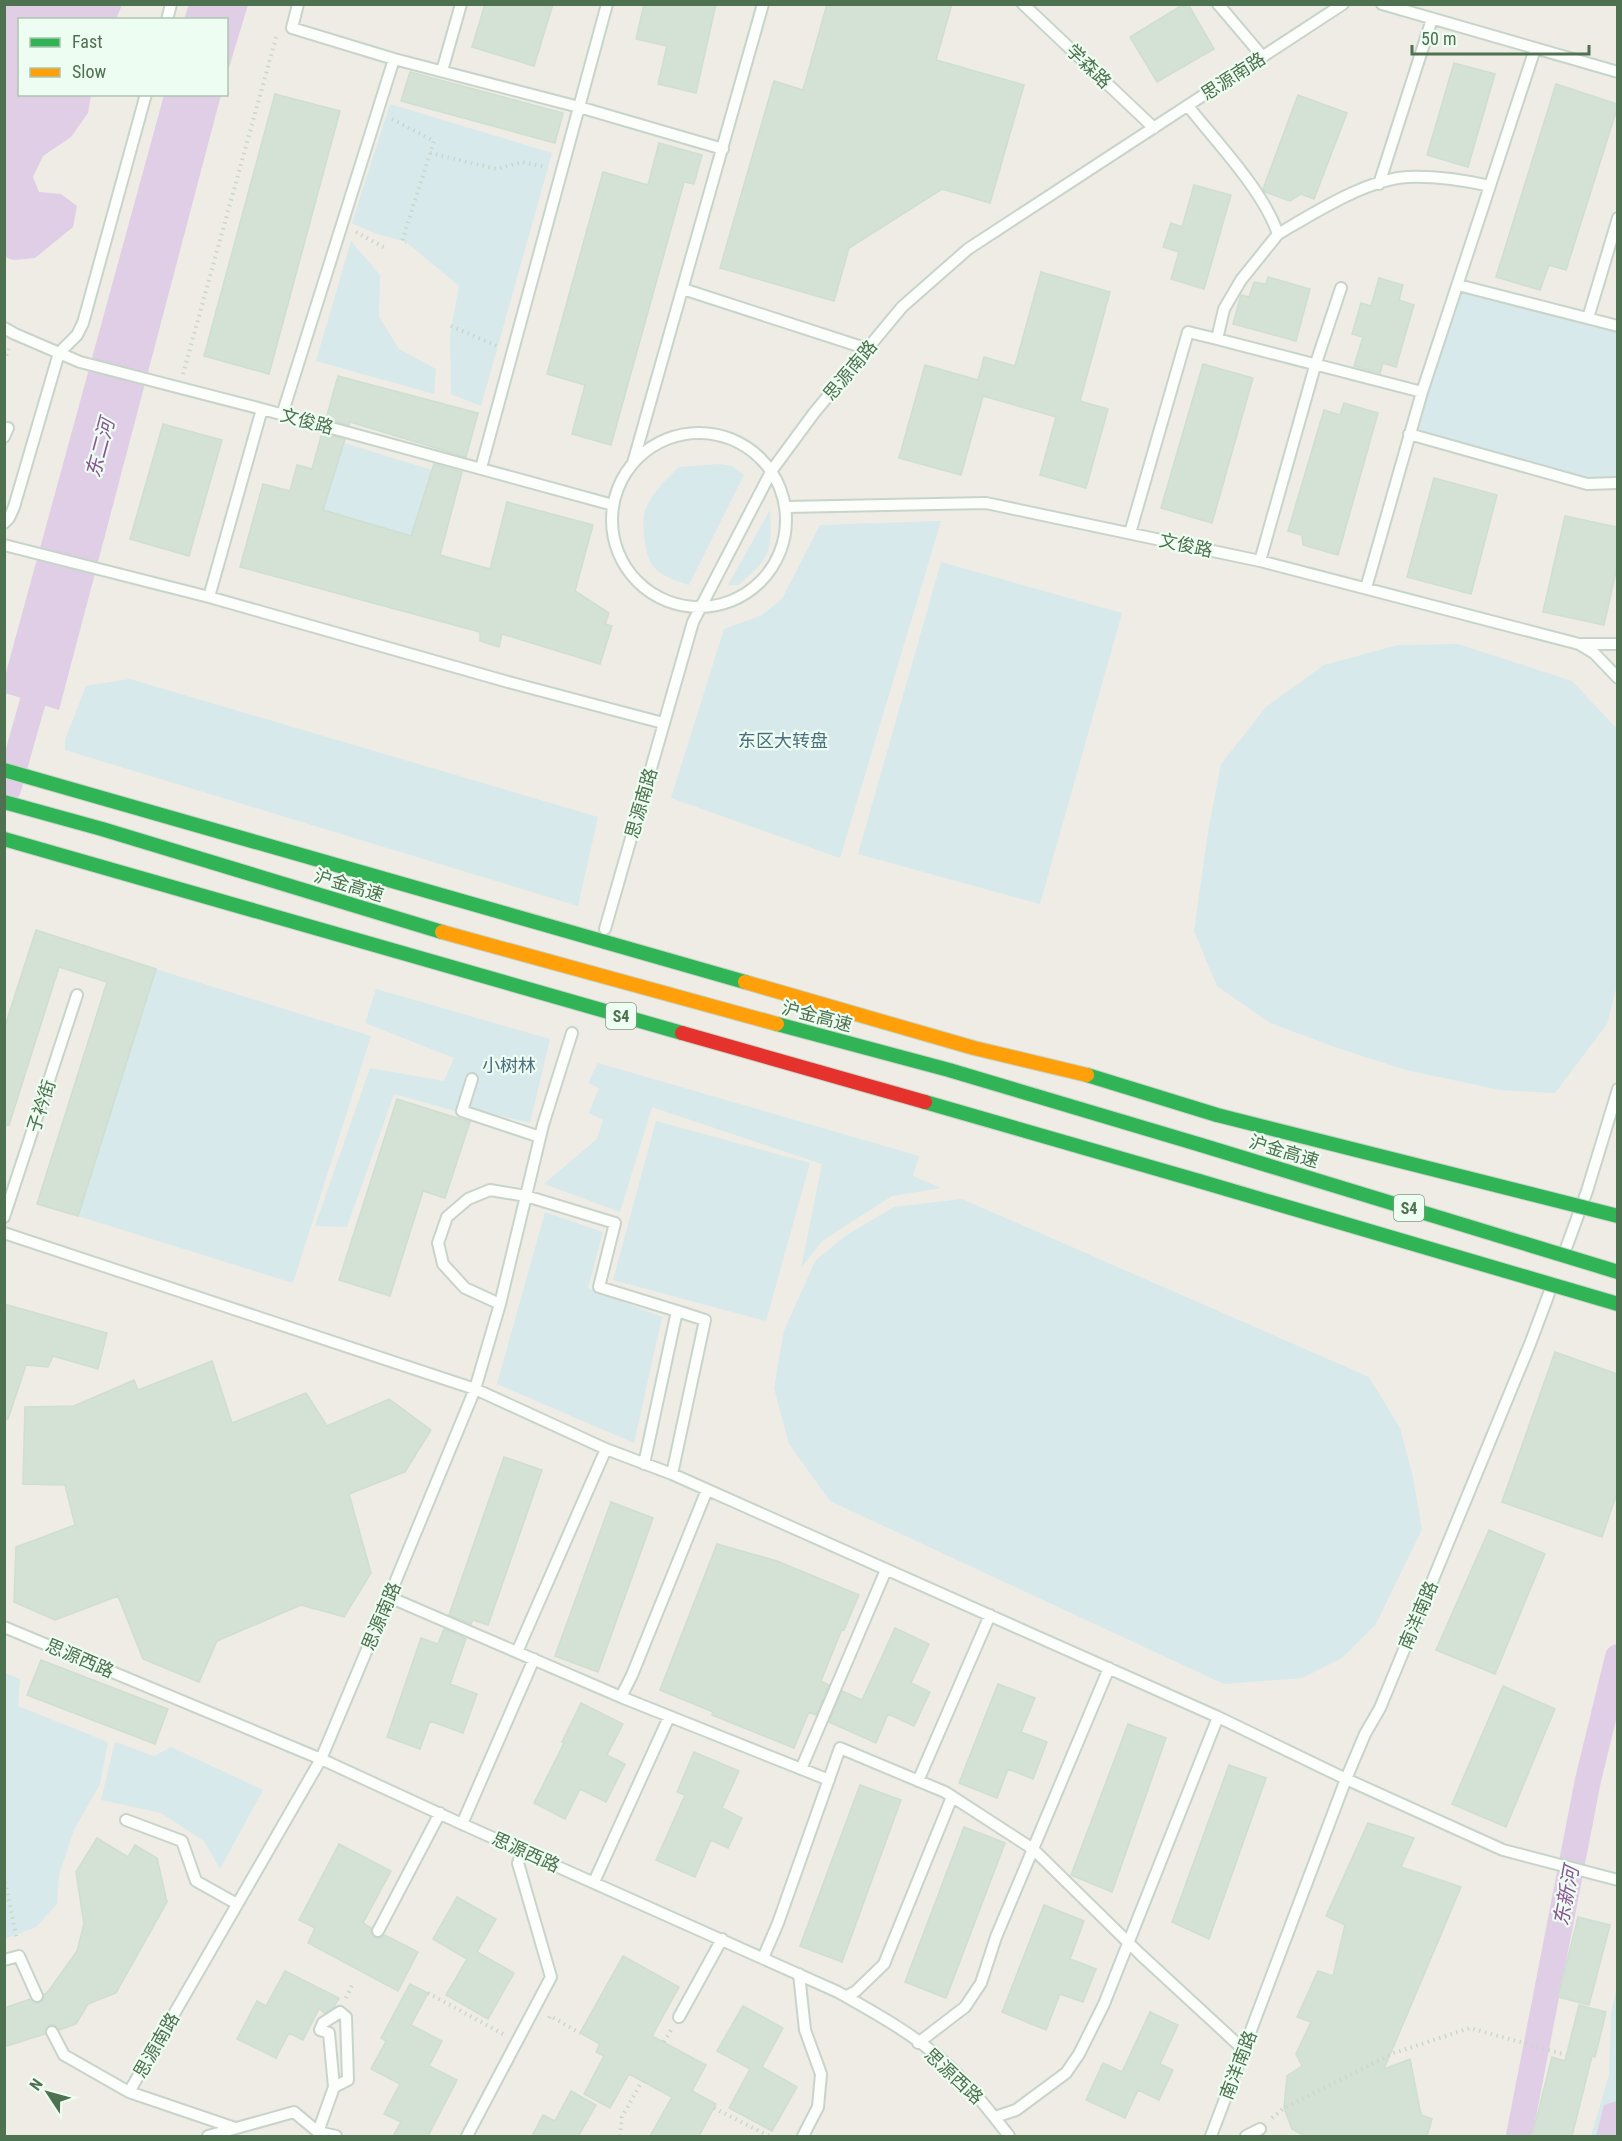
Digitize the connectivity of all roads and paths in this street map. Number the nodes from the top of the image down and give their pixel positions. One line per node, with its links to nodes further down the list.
1 (298, 4): 13 (lane)
2 (461, 4): 14 (lane)
3 (607, 4): 18 (lane)
4 (763, 4): 21 (lane)
5 (1023, 4): 20 (lane, 学森路)
6 (1218, 4): 12 (lane)
7 (1343, 4): 12 (lane, 思源南路)
8 (1382, 4): 9 (lane)
9 (1432, 19): 11 (lane); 24 (lane)
10 (280, 25): 43 (path)
11 (1535, 49): 15 (lane); 25 (lane)
12 (1263, 57): 17 (lane, 思源南路)
13 (394, 59): 14 (lane); 19 (lane)
14 (442, 71): 18 (lane)
15 (1617, 72)
16 (145, 96): 40 (lane)
17 (1188, 106): 20 (lane, 思源南路); 28 (lane)
18 (579, 107): 21 (lane); 23 (lane)
19 (377, 112): 22 (path); 27 (lane)
20 (1154, 128): 39 (lane, 思源南路)
21 (723, 149): 33 (lane)
22 (430, 153): 23 (path); 29 (path)
23 (562, 169): 41 (lane)
24 (1379, 184): 25 (lane); 28 (lane)
25 (1490, 186): 31 (lane)
26 (1617, 218): 34 (lane)
27 (342, 224): 30 (path); 46 (lane)
28 (1278, 234): 38 (lane)
29 (406, 242)
30 (387, 249)
31 (1458, 285): 34 (lane); 44 (lane)
32 (1341, 288): 42 (lane)
33 (683, 290): 39 (lane); 48 (lane)
34 (1588, 318): 36 (lane)
35 (451, 326): 41 (path)
36 (1617, 326)
37 (4, 328): 40 (lane, 文俊路)
38 (1217, 339): 42 (lane); 55 (lane)
39 (868, 349): 50 (lane, 思源南路)
40 (60, 353): 43 (lane, 文俊路); 54 (lane)
41 (512, 353): 49 (lane)
42 (1316, 366): 44 (lane); 57 (lane)
43 (176, 386): 45 (lane, 文俊路)
44 (1422, 392): 47 (lane)
45 (262, 409): 46 (lane, 文俊路); 59 (lane)
46 (282, 415): 49 (lane, 文俊路)
47 (1409, 434): 51 (lane); 58 (lane)
48 (633, 463): 50 (lane); 52 (lane)
49 (481, 468): 52 (lane, 文俊路)
50 (772, 470): 53 (lane); 60 (lane, 思源南路)
51 (1617, 483)
52 (613, 505): 60 (lane)
53 (786, 507): 55 (lane, 文俊路); 60 (lane)
54 (4, 523)
55 (1130, 533): 57 (lane, 文俊路)
56 (4, 545): 59 (lane)
57 (1260, 561): 58 (lane, 文俊路)
58 (1366, 588): 61 (lane, 文俊路)
59 (209, 597): 64 (lane)
60 (700, 608): 64 (lane, 思源南路)
61 (1579, 644): 62 (lane, 文俊路); 63 (lane, 文俊路)
62 (1617, 644)
63 (1617, 678)
64 (663, 723): 68 (lane, 思源南路)
65 (4, 770): 75 (highway, 沪金高速, bridge)
66 (4, 802): 78 (highway, 沪金高速 / S4, bridge)
67 (4, 839): 80 (highway, S4, bridge)
68 (605, 928)
69 (77, 995): 76 (lane, 子衿街)
70 (572, 1033): 73 (lane, 思源南路)
71 (472, 1079): 73 (lane)
72 (1617, 1089): 99 (lane, 南洋南路)
73 (540, 1137): 74 (lane, 思源南路)
74 (526, 1196): 79 (lane, 思源南路); 79 (lane); 81 (lane)
75 (1617, 1216)
76 (4, 1217)
77 (4, 1233): 82 (lane)
78 (1617, 1272)
79 (500, 1304): 82 (lane, 思源南路)
80 (1617, 1304)
81 (677, 1311): 84 (lane); 85 (lane)
82 (475, 1389): 83 (lane); 88 (lane, 思源南路)
83 (606, 1449): 84 (lane); 91 (lane)
84 (644, 1464): 85 (lane)
85 (672, 1474): 86 (lane)
86 (707, 1490): 87 (lane); 94 (lane)
87 (886, 1570): 89 (lane); 98 (lane)
88 (389, 1597): 91 (lane); 97 (lane, 思源南路)
89 (990, 1615): 93 (lane); 101 (lane)
90 (4, 1627): 97 (lane, 思源西路)
91 (517, 1652): 92 (lane)
92 (534, 1659): 94 (lane); 105 (lane)
93 (1109, 1668): 96 (lane); 106 (lane)
94 (621, 1697): 95 (lane)
95 (669, 1717): 98 (lane); 110 (lane)
96 (1218, 1717): 99 (lane); 114 (lane)
97 (321, 1759): 103 (lane, 思源西路); 111 (lane, 思源南路)
98 (801, 1769): 100 (lane)
99 (1346, 1779): 109 (lane); 124 (lane, 南洋南路)
100 (829, 1780): 101 (lane); 116 (lane)
101 (918, 1781): 102 (lane)
102 (952, 1797): 106 (lane); 120 (lane)
103 (440, 1813): 105 (lane, 思源西路); 112 (lane)
104 (126, 1820): 111 (lane)
105 (462, 1824): 107 (lane, 思源西路)
106 (1033, 1849): 114 (lane); 123 (lane)
107 (523, 1851): 110 (lane, 思源西路); 136 (lane)
108 (4, 1876): 115 (path)
109 (1617, 1880)
110 (594, 1882): 113 (lane, 思源西路)
111 (237, 1904): 128 (lane, 思源南路)
112 (378, 1931)
113 (722, 1940): 116 (lane, 思源西路); 121 (lane)
114 (1128, 1942): 124 (lane); 130 (lane)
115 (20, 1956): 117 (lane); 119 (lane)
116 (763, 1958): 118 (lane, 思源西路)
117 (4, 1960)
118 (799, 1974): 120 (lane, 思源西路); 139 (lane)
119 (37, 1996)
120 (847, 1996): 123 (lane, 思源西路)
121 (679, 2017)
122 (52, 2032): 128 (lane, 思源南路)
123 (918, 2043): 130 (lane, 思源西路)
124 (1244, 2049): 141 (lane, 南洋南路)
125 (1566, 2055): 132 (path)
126 (642, 2081): 137 (path)
127 (334, 2087): 127 (lane); 133 (lane)
128 (129, 2092): 131 (lane)
129 (714, 2108): 138 (path)
130 (994, 2117): 140 (lane, 思源西路)
131 (235, 2128): 133 (lane); 134 (lane)
132 (1260, 2129): 142 (lane)
133 (318, 2132): 135 (lane)
134 (208, 2136)
135 (336, 2136)
136 (467, 2136)
137 (620, 2136)
138 (769, 2136)
139 (803, 2136)
140 (1009, 2136)
141 (1210, 2136)
142 (1246, 2136)

